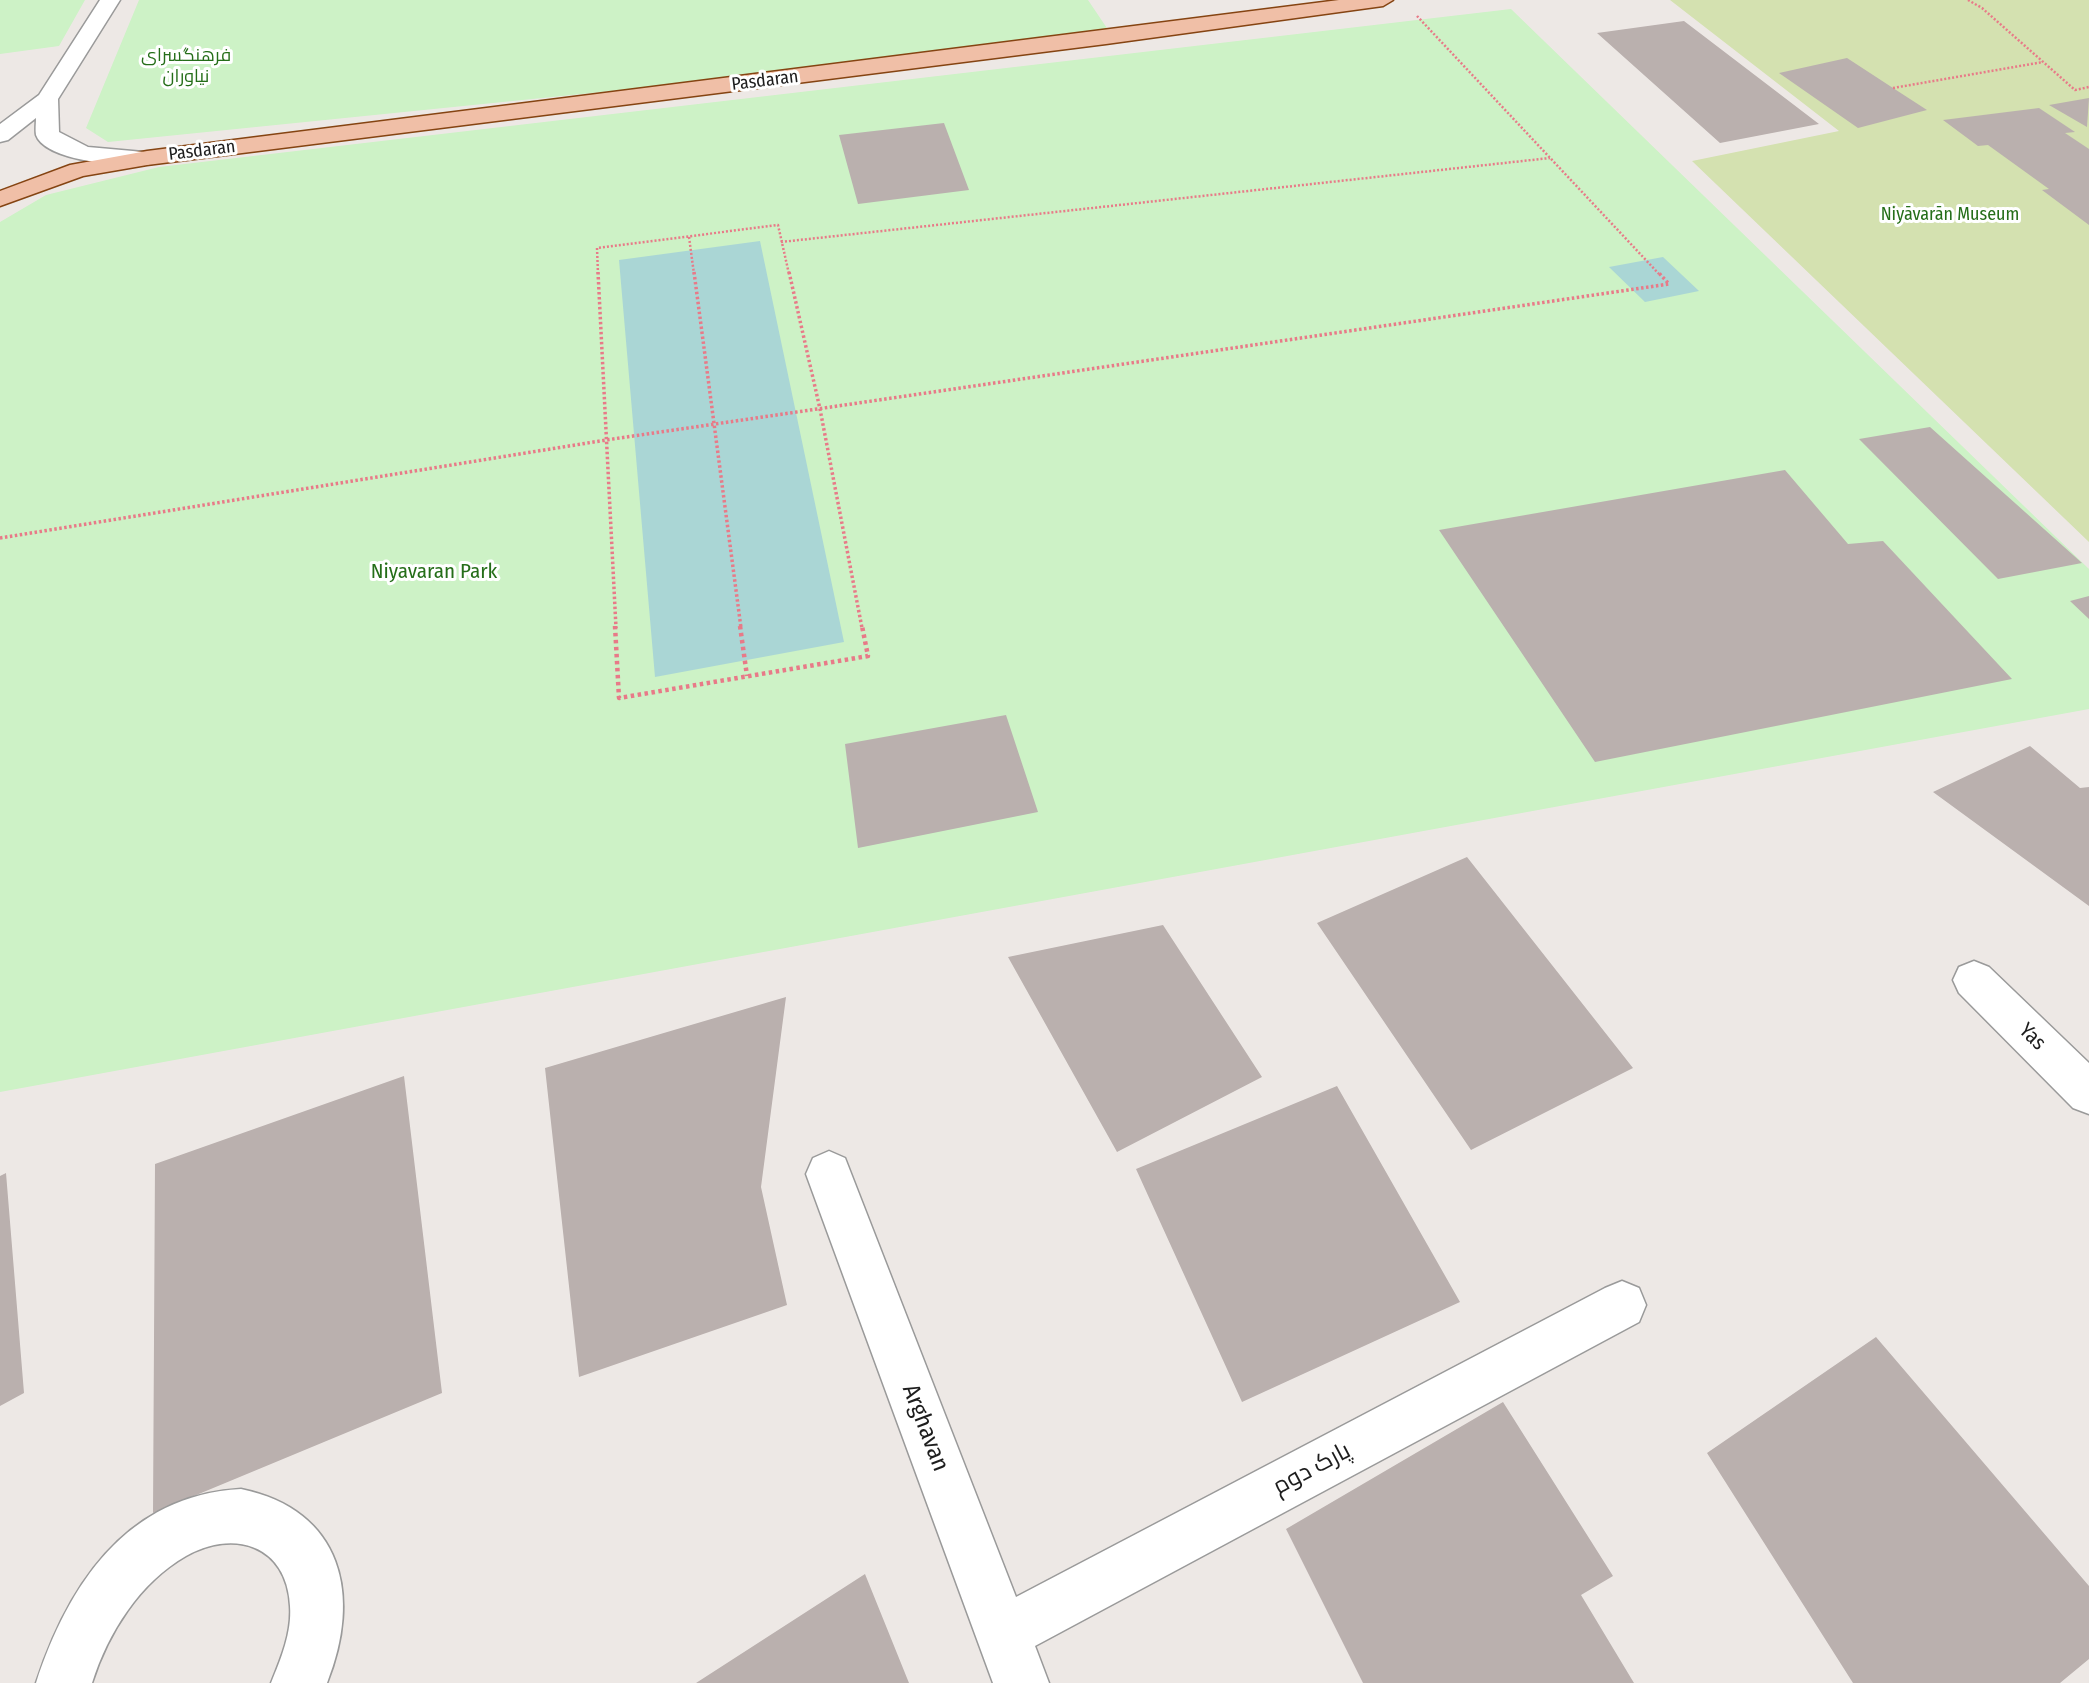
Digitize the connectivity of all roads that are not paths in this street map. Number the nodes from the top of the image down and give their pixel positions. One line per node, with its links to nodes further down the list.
1 (110, 0): 3 (street)
2 (1382, 0): 5 (main road, Pasdaran)
3 (47, 99): 4 (street); 5 (street)
4 (0, 135)
5 (147, 158): 6 (main road, Pasdaran); 7 (main road, Pasdaran)
6 (0, 199)
7 (0, 215)
8 (1974, 980): 9 (street, Yas)
9 (2089, 1093)
10 (829, 1174): 12 (street, Arghavan)
11 (1622, 1305): 12 (street, پارک دوم)
12 (1003, 1634): 15 (street, Arghavan)
13 (64, 1683): 14 (street)
14 (299, 1683)
15 (1021, 1683)

